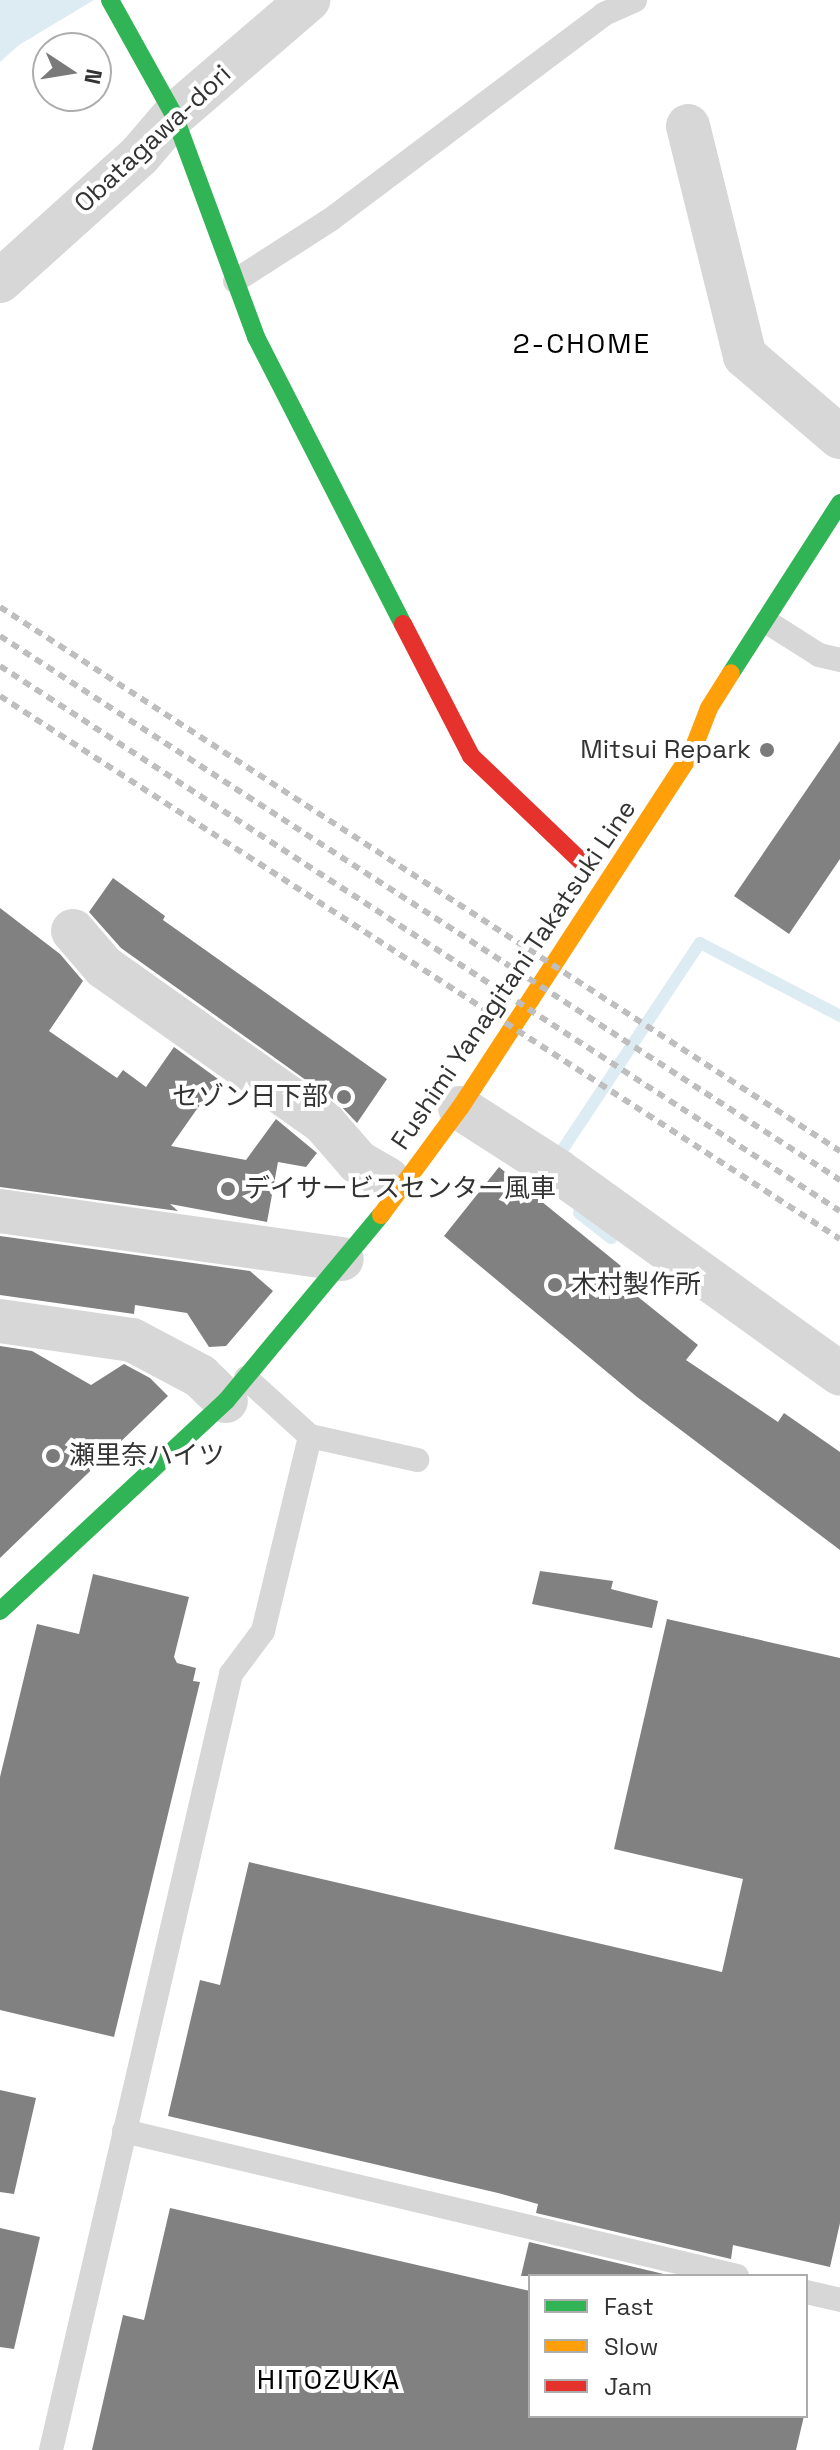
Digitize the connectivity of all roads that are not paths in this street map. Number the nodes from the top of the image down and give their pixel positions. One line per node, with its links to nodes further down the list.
1 (110, 0): 4 (main road)
2 (308, 0): 4 (street, Obatagawa-dori)
3 (635, 0): 7 (lane)
4 (165, 104): 6 (street, Obatagawa-dori); 7 (main road)
5 (688, 126): 8 (street)
6 (0, 281)
7 (235, 281): 14 (main road)
8 (840, 437)
9 (840, 503): 10 (main road, Fushimi Yanagitani Takatsuki Line)
10 (767, 622): 11 (lane); 12 (main road, Fushimi Yanagitani Takatsuki Line)
11 (840, 660)
12 (709, 708): 13 (main road, Fushimi Yanagitani Takatsuki Line); 16 (main road, Fushimi Yanagitani Takatsuki Line)
13 (678, 736)
14 (586, 865)
15 (73, 931): 17 (street)
16 (460, 1108): 19 (main road, Fushimi Yanagitani Takatsuki Line); 21 (street)
17 (394, 1165): 19 (main road, Fushimi Yanagitani Takatsuki Line)
18 (0, 1211): 19 (street)
19 (342, 1259): 22 (main road, Fushimi Yanagitani Takatsuki Line)
20 (0, 1321): 22 (street)
21 (840, 1374)
22 (236, 1389): 23 (lane); 25 (main road, Fushimi Yanagitani Takatsuki Line)
23 (310, 1436): 24 (lane); 26 (lane)
24 (417, 1460)
25 (0, 1611)
26 (124, 2131): 27 (lane); 30 (lane)
27 (729, 2274)
28 (808, 2292): 29 (lane)
29 (840, 2300)
30 (51, 2450)

